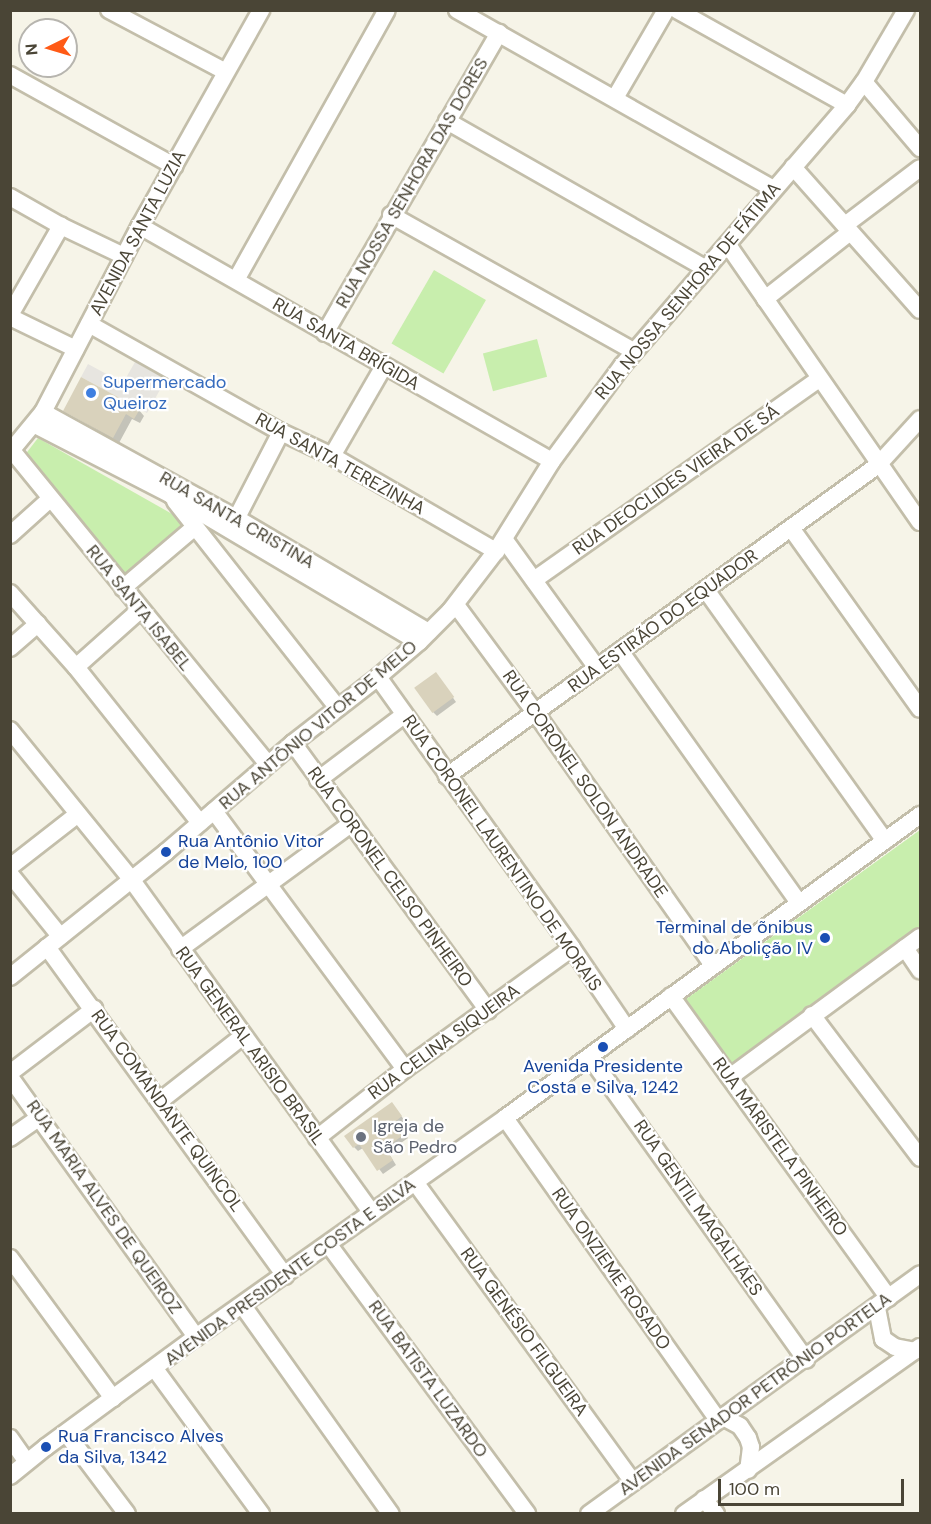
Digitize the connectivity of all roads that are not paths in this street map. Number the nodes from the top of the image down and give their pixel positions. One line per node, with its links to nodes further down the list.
1 (109, 10): 8 (street)
2 (261, 10): 10 (street, AVENIDA SANTA LUZIA)
3 (387, 10): 29 (street)
4 (457, 10): 9 (street)
5 (666, 10): 13 (street)
6 (677, 10): 14 (street)
7 (900, 12): 12 (street, RUA NOSSA SENHORA DE FÁTIMA)
8 (135, 16): 10 (street)
9 (499, 33): 13 (street); 15 (street, RUA NOSSA SENHORA DAS DORES)
10 (226, 72): 17 (street, AVENIDA SANTA LUZIA)
11 (10, 75): 17 (street)
12 (864, 82): 14 (street, RUA NOSSA SENHORA DE FÁTIMA); 16 (street)
13 (615, 98): 20 (street)
14 (847, 105): 18 (street, RUA NOSSA SENHORA DE FÁTIMA)
15 (447, 121): 22 (street, RUA NOSSA SENHORA DAS DORES); 28 (street)
16 (921, 148)
17 (174, 166): 24 (street, AVENIDA SANTA LUZIA)
18 (793, 167): 20 (street, RUA NOSSA SENHORA DE FÁTIMA); 25 (street)
19 (921, 168): 25 (street)
20 (773, 189): 26 (street, RUA NOSSA SENHORA DE FÁTIMA)
21 (10, 197): 23 (street)
22 (392, 214): 34 (street, RUA NOSSA SENHORA DAS DORES); 36 (street)
23 (61, 226): 27 (street); 32 (street)
24 (140, 226): 27 (street, AVENIDA SANTA LUZIA); 29 (street, RUA SANTA BRÍGIDA)
25 (848, 229): 30 (street); 31 (street)
26 (728, 245): 28 (street, RUA NOSSA SENHORA DE FÁTIMA); 30 (street)
27 (124, 256): 33 (street, AVENIDA SANTA LUZIA)
28 (706, 269): 36 (street, RUA NOSSA SENHORA DE FÁTIMA)
29 (237, 280): 34 (street, RUA SANTA BRÍGIDA)
30 (765, 299): 38 (street)
31 (921, 310)
32 (10, 316): 35 (street)
33 (89, 324): 35 (street, AVENIDA SANTA LUZIA); 41 (street, RUA SANTA TEREZINHA)
34 (325, 333): 37 (street, RUA SANTA BRÍGIDA)
35 (76, 349): 39 (street, AVENIDA SANTA LUZIA)
36 (633, 351): 44 (street, RUA NOSSA SENHORA DE FÁTIMA)
37 (384, 366): 43 (street); 44 (street, RUA SANTA BRÍGIDA)
38 (819, 379): 45 (street); 54 (street, RUA DEOCLIDES VIEIRA DE SÁ)
39 (39, 418): 42 (street, AVENIDA SANTA LUZIA); 46 (street, RUA SANTA CRISTINA); 49 (street, RUA SANTA CRISTINA)
40 (921, 419): 45 (street, RUA ESTIRÃO DO EQUADOR)
41 (281, 432): 43 (street, RUA SANTA TEREZINHA); 49 (street)
42 (11, 450): 47 (street, RUA SANTA ISABEL)
43 (332, 456): 53 (street, RUA SANTA TEREZINHA)
44 (552, 460): 53 (street, RUA NOSSA SENHORA DE FÁTIMA)
45 (878, 465): 48 (street); 51 (street, RUA ESTIRÃO DO EQUADOR)
46 (171, 495): 49 (street, RUA SANTA CRISTINA); 50 (street)
47 (50, 499): 52 (street); 55 (street, RUA SANTA ISABEL)
48 (921, 522)
49 (233, 524): 61 (street, RUA SANTA CRISTINA)
50 (195, 527): 55 (street); 67 (street)
51 (791, 528): 56 (street, RUA ESTIRÃO DO EQUADOR); 68 (street)
52 (10, 535)
53 (500, 545): 54 (street); 58 (street, RUA NOSSA SENHORA DE FÁTIMA)
54 (534, 580): 65 (street)
55 (123, 588): 59 (street, RUA SANTA ISABEL)
56 (706, 590): 63 (street, RUA ESTIRÃO DO EQUADOR); 81 (street)
57 (10, 592): 60 (street)
58 (456, 605): 61 (street, RUA NOSSA SENHORA DE FÁTIMA); 69 (street, RUA CORONEL SOLON ANDRADE)
59 (140, 610): 64 (street); 73 (street, RUA SANTA ISABEL)
60 (38, 624): 62 (street); 64 (street)
61 (424, 637): 66 (street, RUA ANTÔNIO VITOR DE MELO)
62 (10, 648)
63 (620, 651): 65 (street, RUA ESTIRÃO DO EQUADOR); 86 (street)
64 (76, 667): 79 (street)
65 (597, 668): 69 (street, RUA ESTIRÃO DO EQUADOR)
66 (378, 677): 67 (street, RUA ANTÔNIO VITOR DE MELO); 70 (street, RUA CORONEL LAURENTINO DE MORAIS)
67 (338, 708): 72 (street, RUA ANTÔNIO VITOR DE MELO)
68 (921, 710)
69 (535, 712): 74 (street, RUA ESTIRÃO DO EQUADOR); 93 (street, RUA CORONEL SOLON ANDRADE)
70 (404, 715): 74 (street, RUA CORONEL LAURENTINO DE MORAIS); 75 (street)
71 (10, 730): 77 (street, RUA GENERAL ARISIO BRASIL)
72 (293, 743): 73 (street, RUA ANTÔNIO VITOR DE MELO); 75 (street, RUA CORONEL CELSO PINHEIRO)
73 (267, 764): 76 (street, RUA ANTÔNIO VITOR DE MELO)
74 (447, 776): 90 (street, RUA CORONEL LAURENTINO DE MORAIS)
75 (318, 780): 80 (street, RUA CORONEL CELSO PINHEIRO)
76 (214, 811): 79 (street, RUA ANTÔNIO VITOR DE MELO); 85 (street)
77 (78, 814): 82 (street); 84 (street, RUA GENERAL ARISIO BRASIL)
78 (921, 815): 81 (street, AVENIDA PRESIDENTE COSTA E SILVA)
79 (200, 823): 84 (street, RUA ANTÔNIO VITOR DE MELO)
80 (351, 824): 85 (street); 98 (street, RUA CORONEL CELSO PINHEIRO)
81 (885, 841): 86 (street, AVENIDA PRESIDENTE COSTA E SILVA)
82 (10, 867)
83 (10, 874): 87 (street)
84 (131, 879): 87 (street, RUA ANTÔNIO VITOR DE MELO); 92 (street, RUA GENERAL ARISIO BRASIL)
85 (267, 885): 92 (street); 103 (street)
86 (800, 903): 93 (street, AVENIDA PRESIDENTE COSTA E SILVA)
87 (60, 936): 89 (street, RUA ANTÔNIO VITOR DE MELO)
88 (921, 937): 91 (street)
89 (47, 947): 95 (street, RUA ANTÔNIO VITOR DE MELO); 97 (street, RUA COMANDANTE QUINCOL)
90 (572, 948): 98 (street, RUA CELINA SIQUEIRA); 100 (street, RUA CORONEL LAURENTINO DE MORAIS)
91 (905, 948): 94 (street); 99 (street)
92 (180, 950): 101 (street, RUA GENERAL ARISIO BRASIL)
93 (713, 965): 96 (street, AVENIDA PRESIDENTE COSTA E SILVA)
94 (921, 970)
95 (10, 977)
96 (671, 996): 100 (street, AVENIDA PRESIDENTE COSTA E SILVA); 105 (street, RUA MARISTELA PINHEIRO)
97 (94, 1010): 104 (street); 106 (street, RUA COMANDANTE QUINCOL)
98 (488, 1010): 103 (street, RUA CELINA SIQUEIRA)
99 (812, 1015): 105 (street); 111 (street)
100 (627, 1029): 102 (street, AVENIDA PRESIDENTE COSTA E SILVA)
101 (243, 1036): 106 (street); 110 (street, RUA GENERAL ARISIO BRASIL)
102 (590, 1057): 108 (street, AVENIDA PRESIDENTE COSTA E SILVA); 122 (street, RUA GENTIL MAGALHÃES)
103 (405, 1069): 110 (street, RUA CELINA SIQUEIRA)
104 (10, 1075): 107 (street, RUA MARIA ALVES DE QUEIROZ)
105 (730, 1077): 118 (street, RUA MARISTELA PINHEIRO)
106 (160, 1101): 117 (street, RUA COMANDANTE QUINCOL)
107 (40, 1117): 109 (street); 120 (street, RUA MARIA ALVES DE QUEIROZ)
108 (505, 1118): 112 (street, AVENIDA PRESIDENTE COSTA E SILVA); 125 (street, RUA ONZIEME ROSADO)
109 (10, 1138)
110 (316, 1138): 113 (street, RUA GENERAL ARISIO BRASIL)
111 (921, 1158)
112 (415, 1182): 113 (street, AVENIDA PRESIDENTE COSTA E SILVA); 131 (street, RUA GENÉSIO FILGUEIRA)
113 (371, 1212): 114 (street, AVENIDA PRESIDENTE COSTA E SILVA)
114 (329, 1245): 117 (street, AVENIDA PRESIDENTE COSTA E SILVA); 136 (street, RUA BATISTA LUZARDO)
115 (10, 1257): 124 (street)
116 (921, 1274): 118 (street, AVENIDA SENADOR PETRÔNIO PORTELA)
117 (285, 1276): 119 (street, AVENIDA PRESIDENTE COSTA E SILVA)
118 (883, 1303): 121 (street); 122 (street, AVENIDA SENADOR PETRÔNIO PORTELA)
119 (243, 1306): 120 (street, AVENIDA PRESIDENTE COSTA E SILVA); 135 (street)
120 (196, 1337): 123 (street, AVENIDA PRESIDENTE COSTA E SILVA)
121 (918, 1349): 129 (street)
122 (806, 1360): 125 (street, AVENIDA SENADOR PETRÔNIO PORTELA)
123 (155, 1369): 124 (street, AVENIDA PRESIDENTE COSTA E SILVA); 134 (street)
124 (113, 1398): 126 (street, AVENIDA PRESIDENTE COSTA E SILVA)
125 (721, 1418): 129 (street, RUA ONZIEME ROSADO); 131 (street, AVENIDA SENADOR PETRÔNIO PORTELA)
126 (66, 1433): 128 (street, AVENIDA PRESIDENTE COSTA E SILVA); 133 (street)
127 (10, 1438): 128 (street)
128 (27, 1462): 130 (street, AVENIDA PRESIDENTE COSTA E SILVA)
129 (748, 1470): 132 (street)
130 (10, 1476)
131 (633, 1482): 137 (street, AVENIDA SENADOR PETRÔNIO PORTELA)
132 (704, 1499): 138 (street); 139 (street)
133 (127, 1514)
134 (261, 1514)
135 (391, 1514)
136 (527, 1514)
137 (589, 1514)
138 (684, 1514)
139 (716, 1514)

